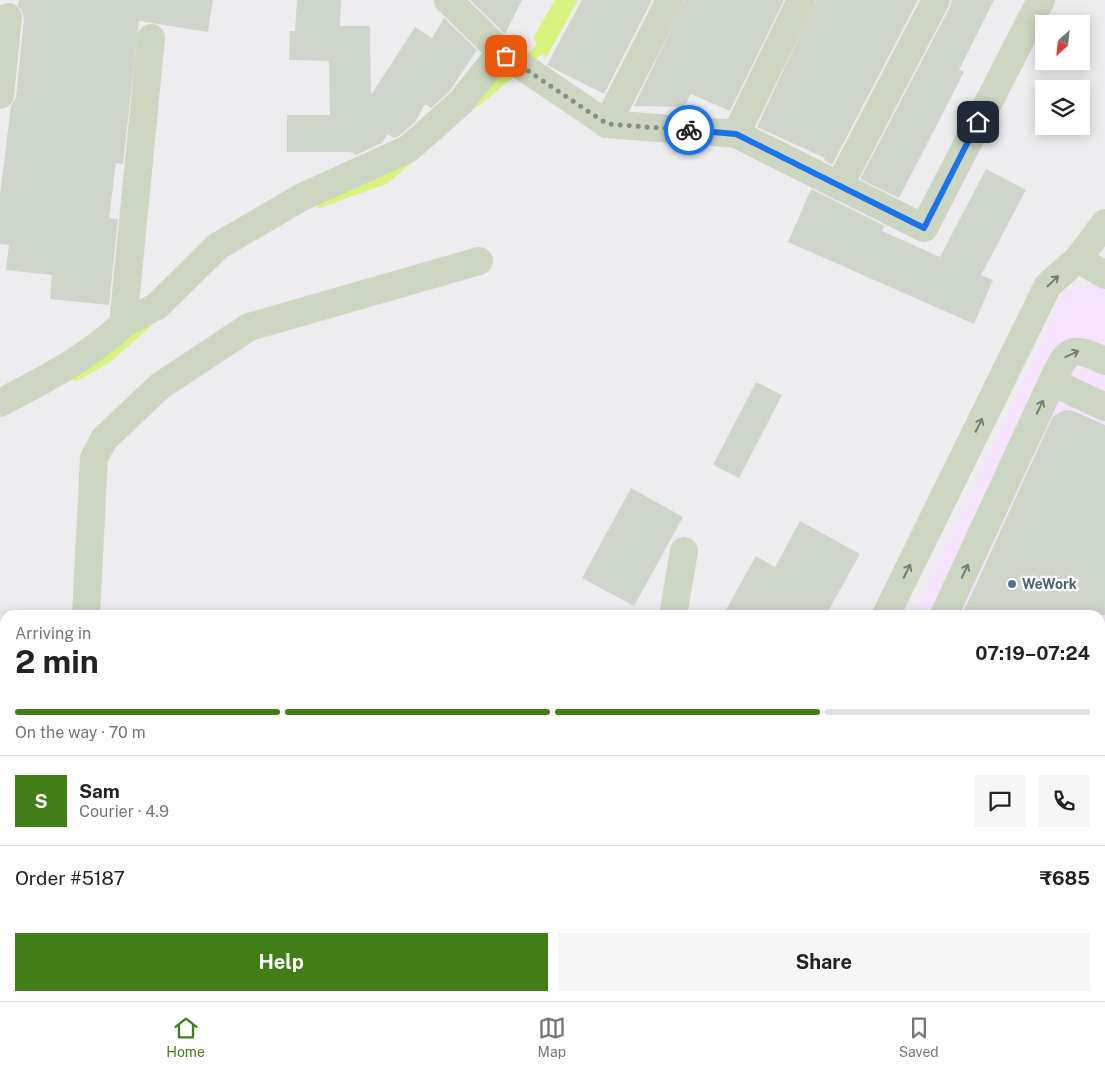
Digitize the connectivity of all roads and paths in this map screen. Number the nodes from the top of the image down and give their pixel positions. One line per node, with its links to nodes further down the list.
1 (448, 0): 8 (street)
2 (670, 0): 10 (street)
3 (801, 0): 11 (street)
4 (936, 0): 12 (street)
5 (1041, 0): 12 (street)
6 (8, 17): 9 (street)
7 (151, 38): 17 (street)
8 (503, 54): 10 (street); 17 (street)
9 (0, 95)
10 (607, 124): 11 (street)
11 (736, 134): 12 (street)
12 (838, 186)
13 (1105, 223): 14 (street)
14 (1078, 259): 16 (street); 25 (street, one-way to 14)
15 (479, 262): 23 (street)
16 (1105, 275)
17 (123, 324): 20 (street)
18 (1105, 361): 19 (street, one-way to 18)
19 (1052, 382): 21 (street); 26 (street, one-way to 19)
20 (0, 403)
21 (1105, 407)
22 (684, 551): 24 (street)
23 (86, 610)
24 (674, 610)
25 (888, 610)
26 (946, 610)

